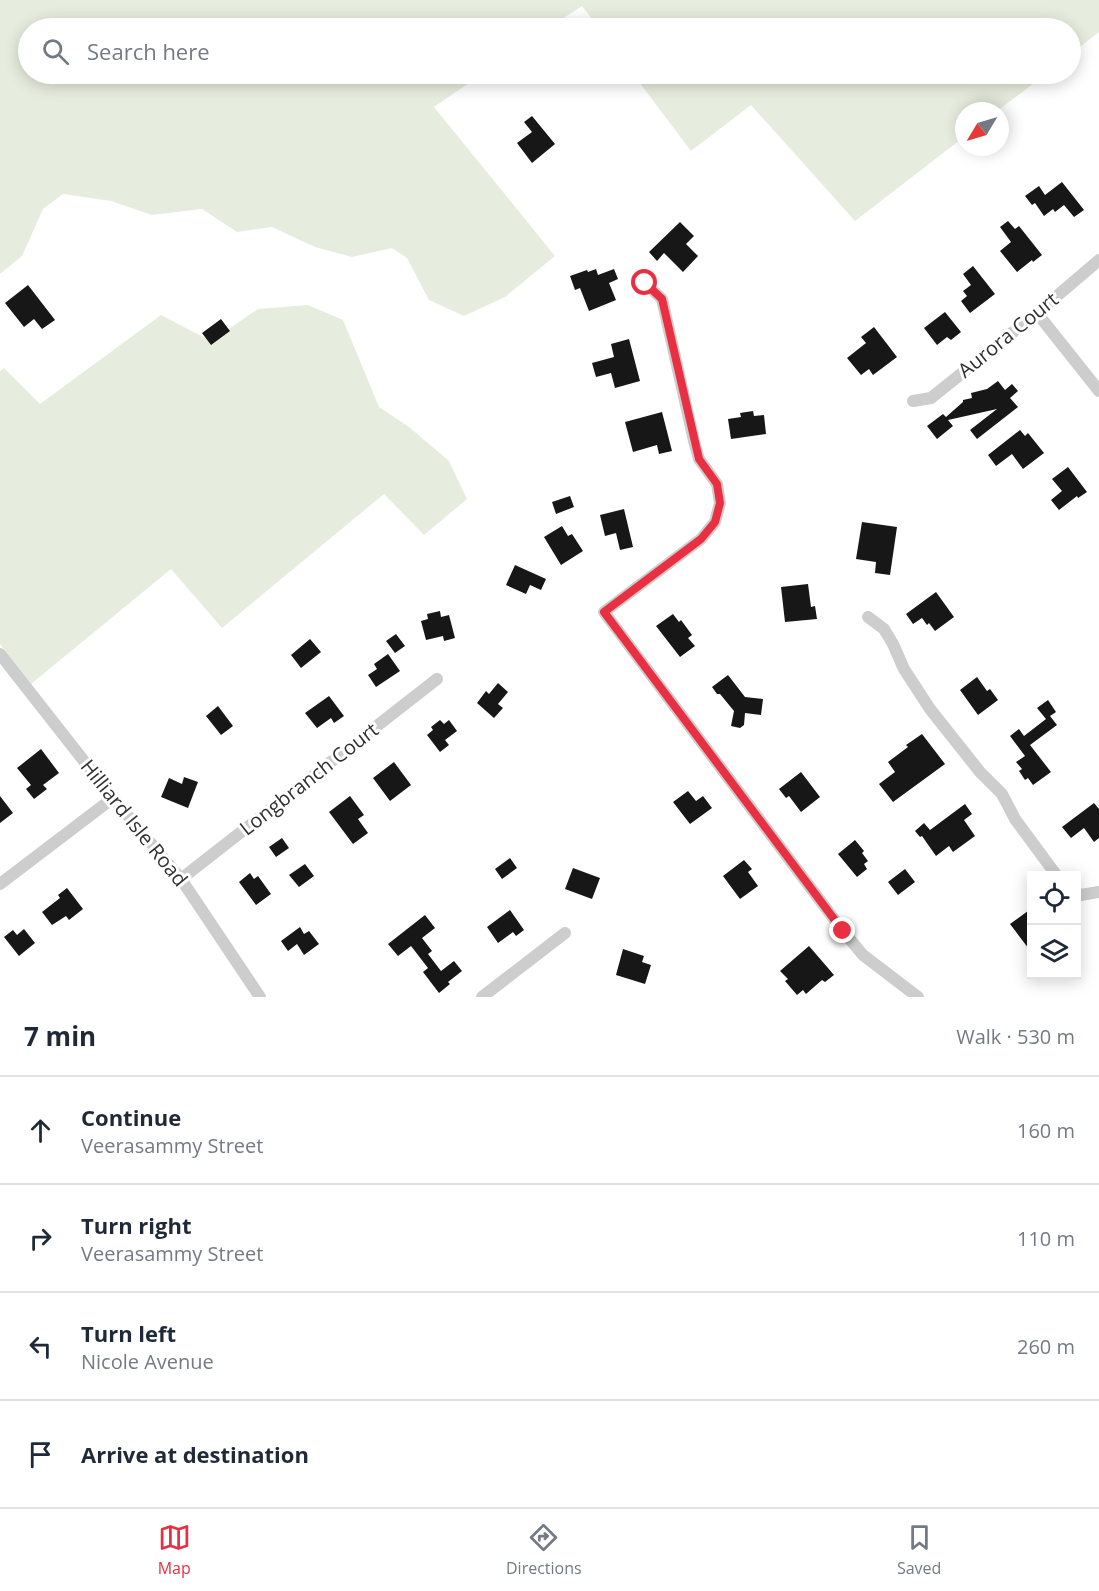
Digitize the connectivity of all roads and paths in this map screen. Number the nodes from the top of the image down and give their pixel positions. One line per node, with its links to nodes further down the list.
1 (1099, 260): 3 (street, Aurora Court)
2 (645, 283): 18 (street)
3 (1037, 313): 4 (street); 5 (street, Aurora Court)
4 (1099, 391)
5 (913, 401)
6 (868, 617): 10 (street)
7 (0, 654): 9 (street, Hilliard Isle Road)
8 (437, 679): 11 (street, Longbranch Court)
9 (113, 798): 11 (street, Hilliard Isle Road); 12 (street)
10 (1053, 871)
11 (181, 879): 16 (street, Hilliard Isle Road)
12 (0, 884)
13 (1099, 892): 14 (street)
14 (1081, 895)
15 (565, 933): 17 (street)
16 (260, 997)
17 (483, 997)
18 (918, 997)

